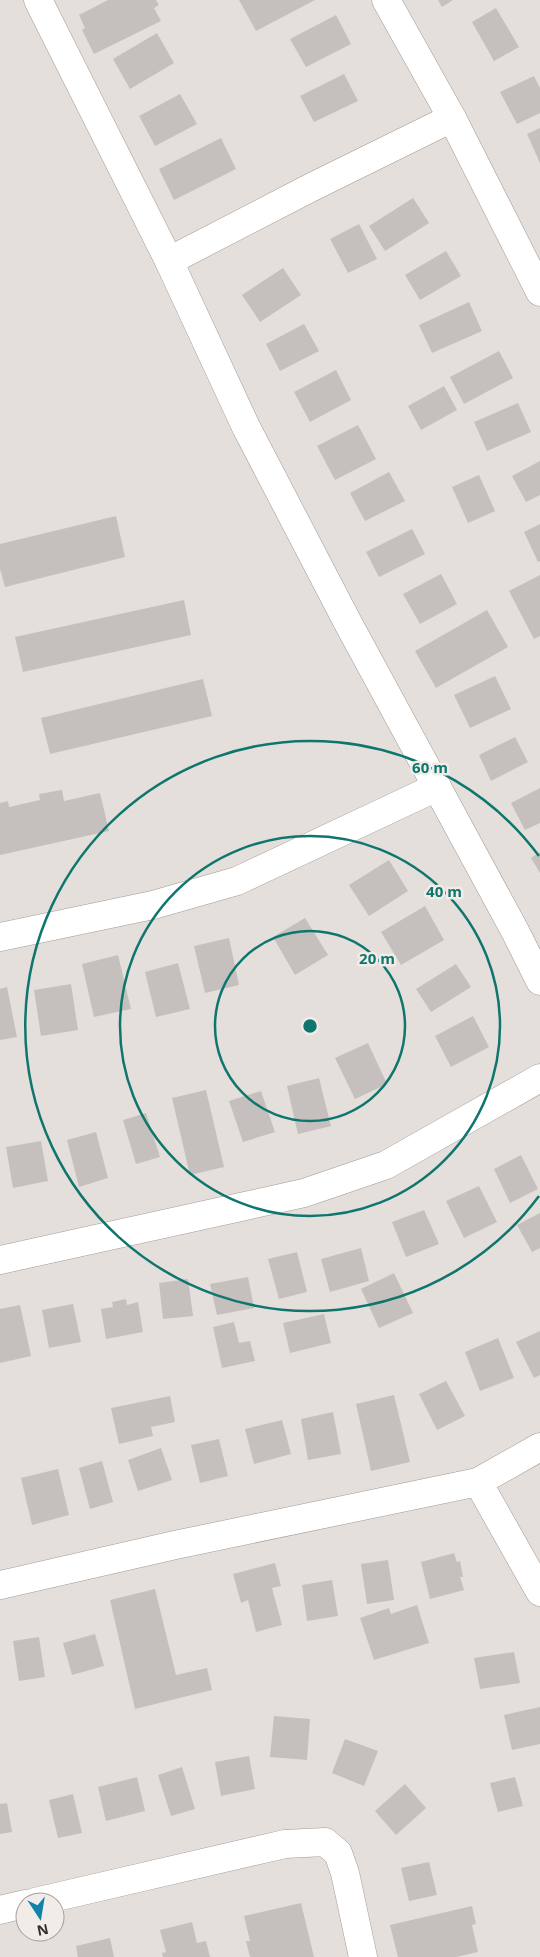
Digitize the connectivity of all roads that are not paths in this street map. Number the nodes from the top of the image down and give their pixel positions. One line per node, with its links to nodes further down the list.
1 (38, 0): 4 (street)
2 (386, 0): 3 (street)
3 (452, 118): 4 (street); 5 (street)
4 (169, 261): 6 (street)
5 (540, 292)
6 (437, 787): 7 (street); 8 (street)
7 (0, 937)
8 (540, 981)
9 (540, 1078): 10 (street)
10 (0, 1260)
11 (540, 1447): 12 (street)
12 (478, 1482): 13 (street); 14 (street)
13 (0, 1585)
14 (540, 1592)
15 (65, 1895): 18 (street)
16 (15, 1906): 17 (street)
17 (0, 1910)
18 (363, 1957)

